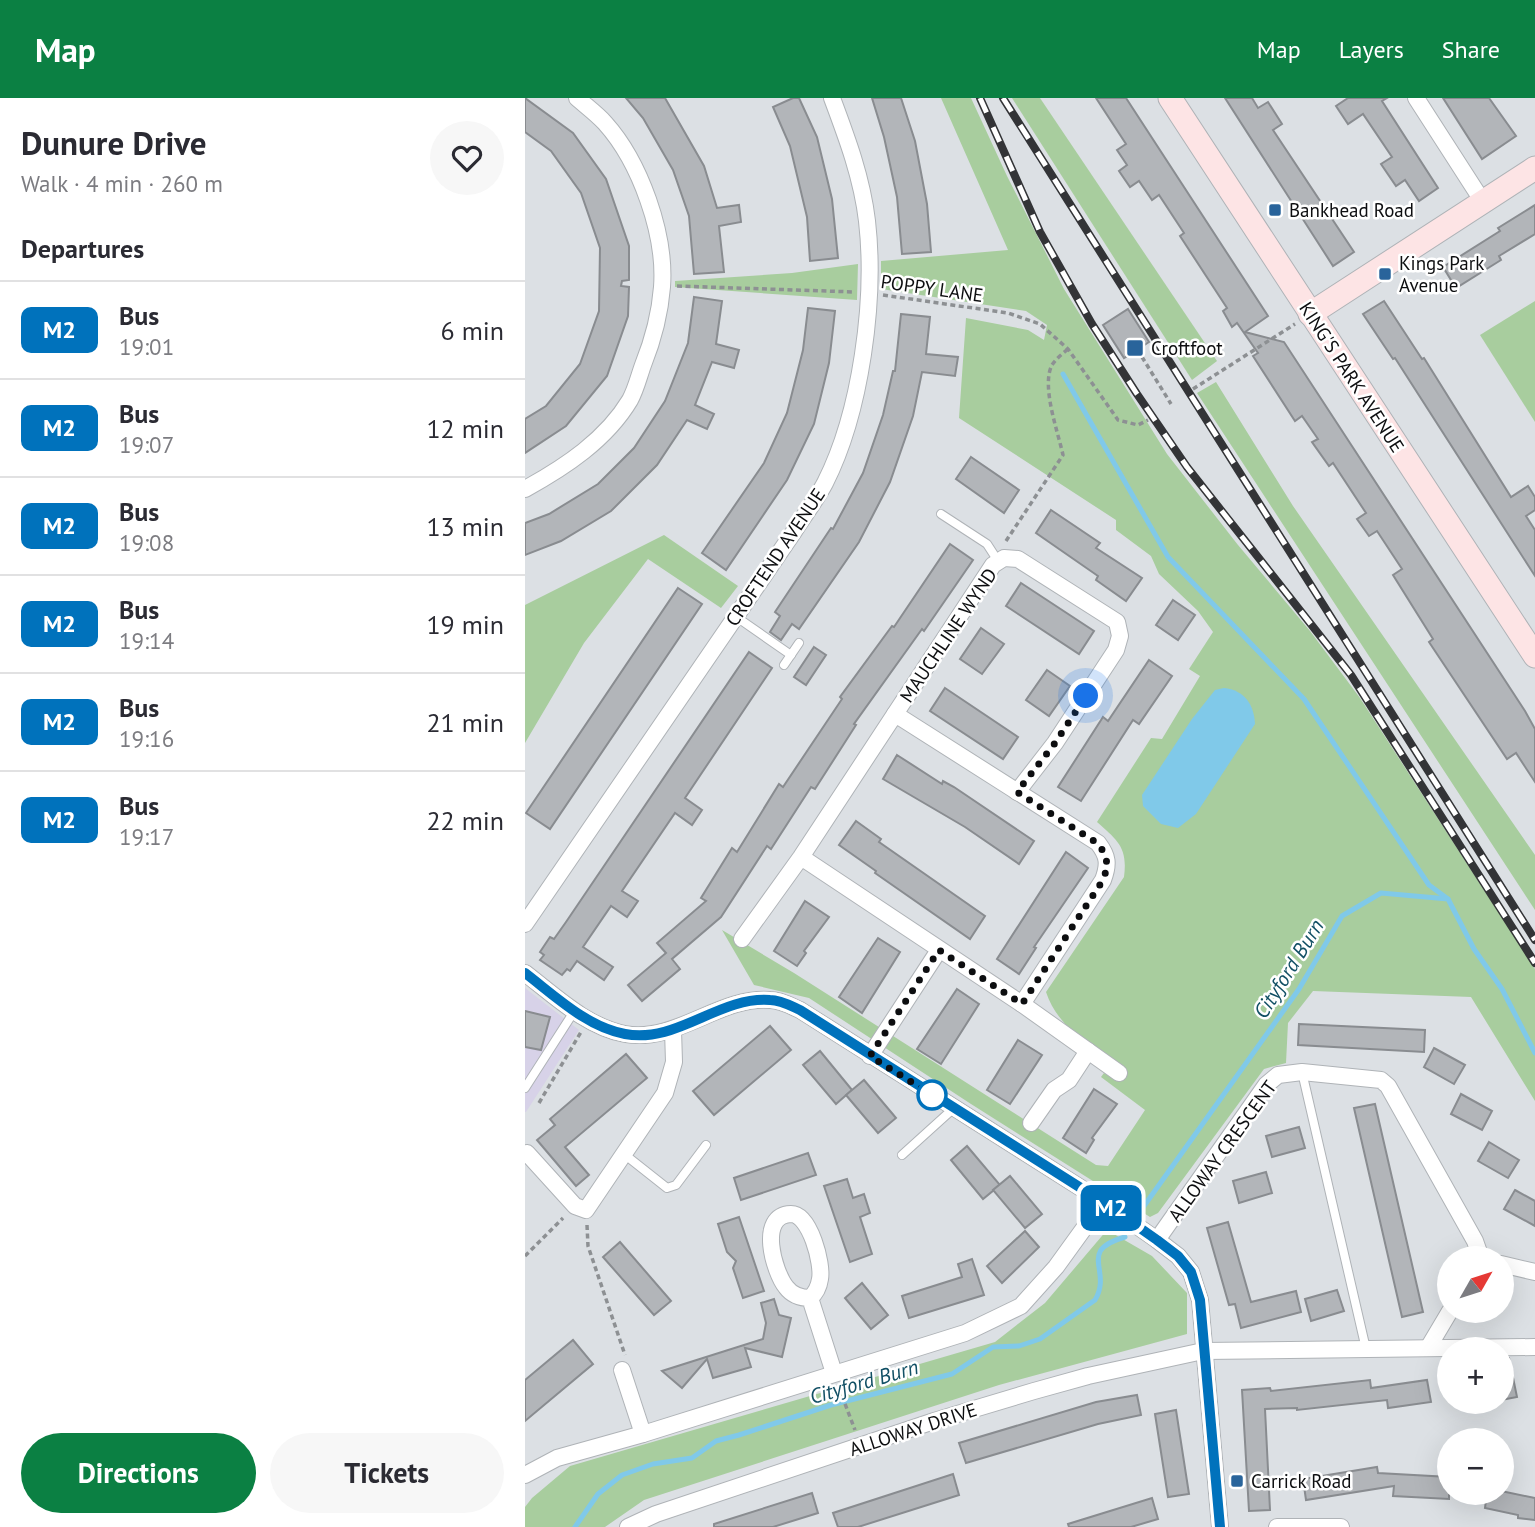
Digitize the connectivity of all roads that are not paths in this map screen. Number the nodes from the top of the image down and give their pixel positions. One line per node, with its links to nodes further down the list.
1 (577, 98): 8 (street)
2 (832, 98): 11 (street, CROFTEND AVENUE)
3 (1170, 98): 7 (main road, KING'S PARK AVENUE)
4 (1416, 98): 6 (street)
5 (1535, 169): 6 (main road)
6 (1483, 202): 7 (main road)
7 (1311, 314): 14 (main road, KING'S PARK AVENUE)
8 (525, 489)
9 (941, 514): 10 (lane)
10 (1001, 559): 16 (street, MAUCHLINE WYND); 17 (street, MAUCHLINE WYND)
11 (735, 616): 13 (lane); 19 (street, CROFTEND AVENUE)
12 (799, 643): 13 (lane)
13 (791, 655): 15 (lane)
14 (1535, 656)
15 (784, 665)
16 (895, 714): 17 (street); 18 (street, MAUCHLINE WYND)
17 (1017, 792): 23 (street)
18 (801, 857): 20 (street, MAUCHLINE WYND); 21 (street)
19 (525, 924)
20 (742, 939)
21 (939, 950): 23 (street); 27 (street)
22 (525, 973): 24 (street)
23 (1022, 1004): 26 (street)
24 (581, 1015): 25 (street); 30 (lane)
25 (673, 1030): 27 (street); 35 (street)
26 (1088, 1051): 29 (street); 32 (street)
27 (870, 1056): 31 (street)
28 (1302, 1072): 38 (street, ALLOWAY CRESCENT); 39 (street, ALLOWAY CRESCENT); 46 (lane)
29 (1119, 1073)
30 (525, 1088)
31 (954, 1108): 36 (lane); 37 (street)
32 (1031, 1123)
33 (706, 1145): 35 (lane)
34 (527, 1153): 35 (street)
35 (624, 1154)
36 (902, 1156)
37 (1103, 1202): 38 (street); 49 (street)
38 (1157, 1240): 47 (street)
39 (1477, 1246)
40 (1514, 1267): 41 (street)
41 (1535, 1272)
42 (810, 1298): 42 (street); 49 (street)
43 (1443, 1323): 44 (street)
44 (1428, 1348): 45 (street); 46 (street)
45 (1535, 1348)
46 (1366, 1349): 47 (street)
47 (1203, 1351): 52 (street, ALLOWAY DRIVE); 53 (street)
48 (622, 1370): 50 (street)
49 (834, 1373): 50 (street)
50 (643, 1434): 51 (street)
51 (526, 1473)
52 (628, 1527)
53 (1220, 1527)
54 (1277, 1527): 55 (street)
55 (1341, 1527)

